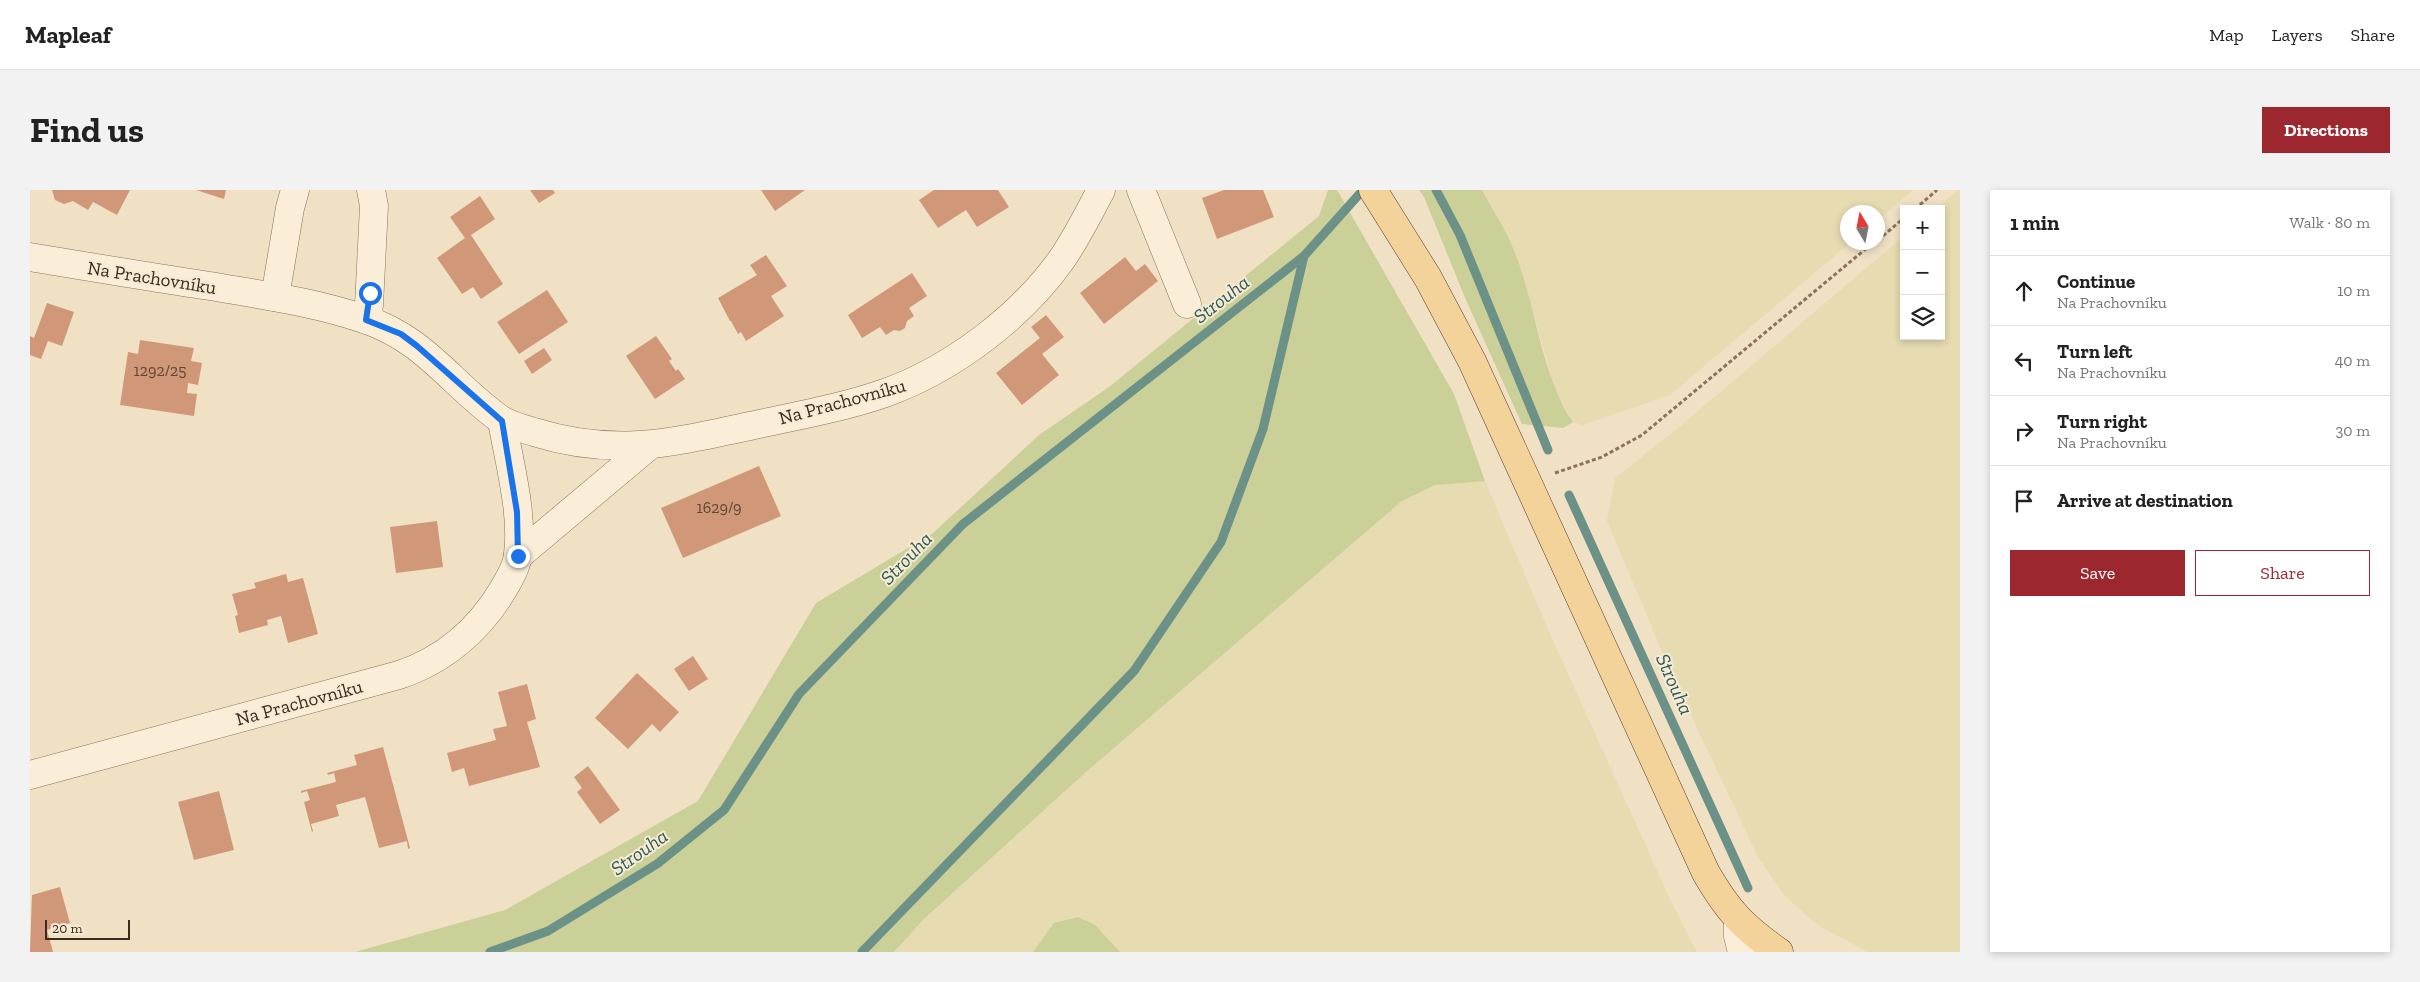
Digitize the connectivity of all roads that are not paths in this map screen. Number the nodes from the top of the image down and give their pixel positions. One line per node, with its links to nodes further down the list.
1 (295, 190): 7 (street)
2 (371, 190): 9 (street)
3 (1101, 190): 11 (street, Na Prachovníku)
4 (1141, 190): 8 (street)
5 (1373, 190): 14 (main road)
6 (30, 257): 7 (street, Na Prachovníku)
7 (275, 297): 9 (street, Na Prachovníku)
8 (1187, 304)
9 (366, 320): 10 (street, Na Prachovníku)
10 (502, 421): 11 (street, Na Prachovníku); 12 (street, Na Prachovníku)
11 (650, 445): 12 (street, Na Prachovníku)
12 (518, 556): 13 (street, Na Prachovníku)
13 (30, 775)
14 (1738, 920): 15 (street); 16 (main road)
15 (1742, 952)
16 (1779, 952)

